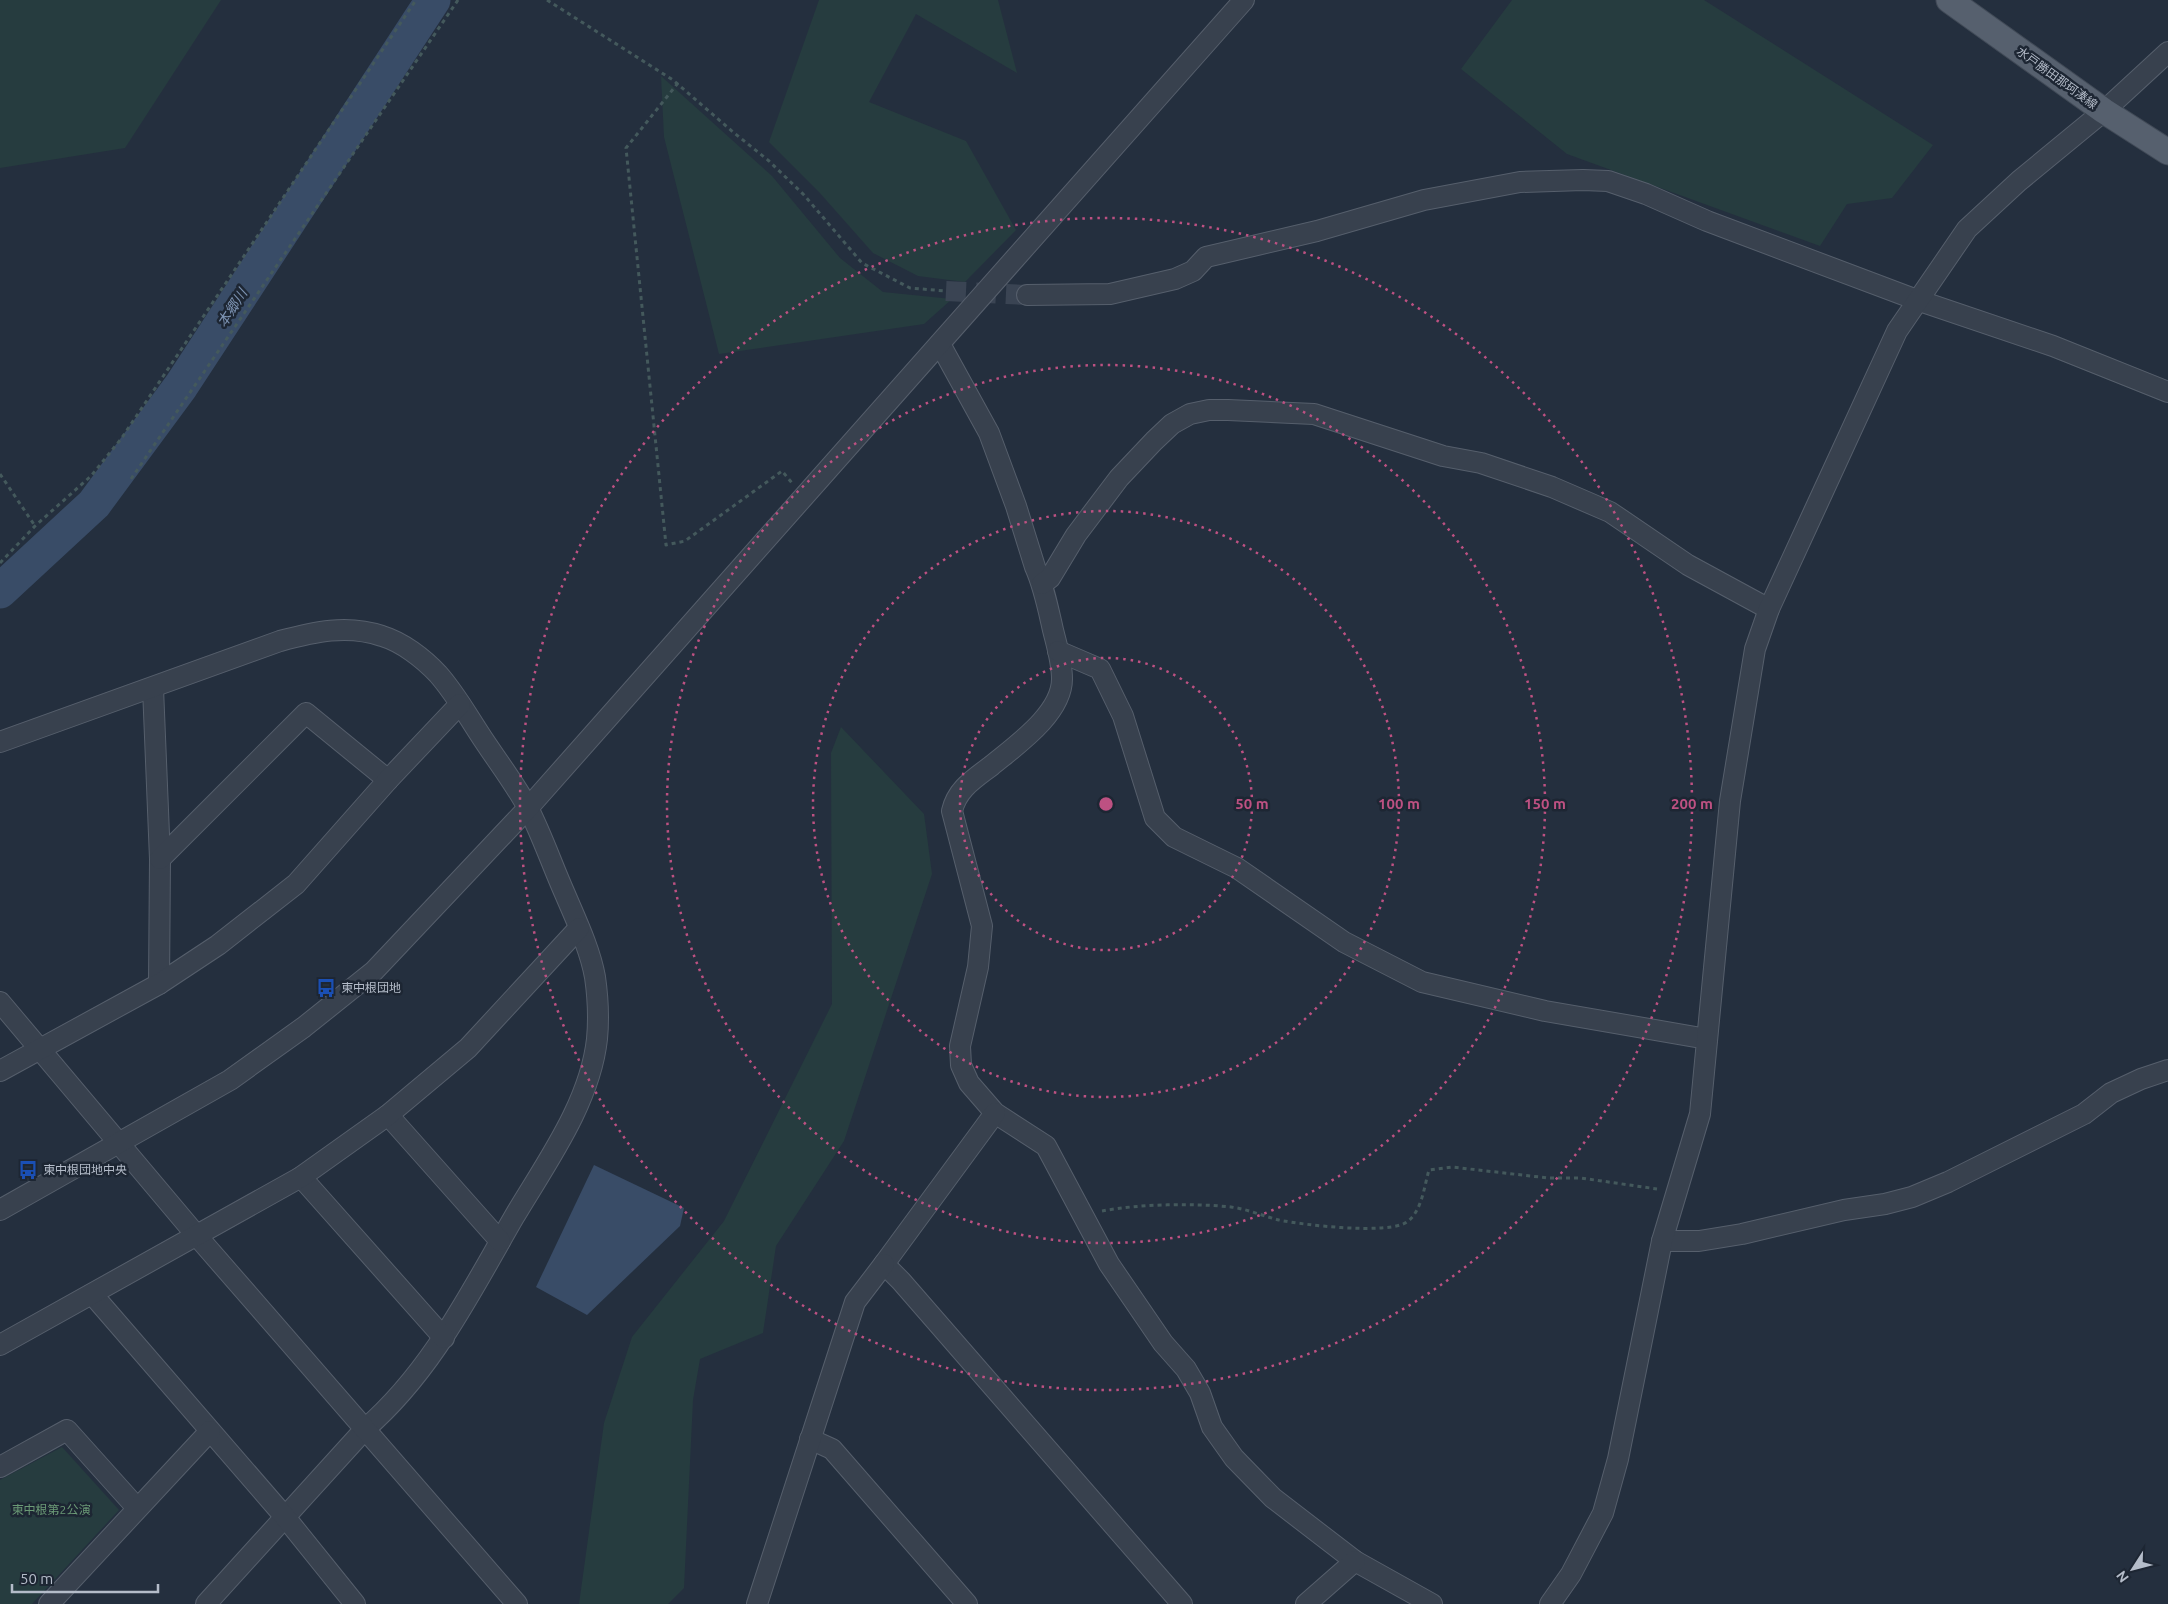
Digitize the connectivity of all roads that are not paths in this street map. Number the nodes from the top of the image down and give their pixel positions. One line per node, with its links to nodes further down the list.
1 (1244, 0): 8 (street)
2 (1949, 0): 4 (main road, 水戸勝田那珂湊線)
3 (2168, 52): 4 (street)
4 (2104, 111): 5 (main road, 水戸勝田那珂湊線); 7 (street)
5 (2168, 152)
6 (1027, 295): 7 (street)
7 (1917, 300): 9 (street); 11 (street)
8 (940, 344): 10 (street); 17 (street)
9 (2168, 392)
10 (1042, 584): 11 (street); 12 (street)
11 (1769, 609): 22 (street)
12 (1058, 652): 22 (street); 26 (street)
13 (153, 688): 14 (street); 15 (street); 18 (street)
14 (460, 704): 16 (street); 17 (street)
15 (0, 742)
16 (388, 780): 18 (street); 20 (street)
17 (528, 808): 19 (street); 28 (street)
18 (160, 859): 20 (street)
19 (579, 928): 27 (street); 32 (street)
20 (159, 984): 23 (street)
21 (0, 1002): 23 (street)
22 (1707, 1039): 33 (street)
23 (39, 1050): 25 (street); 28 (street)
24 (2168, 1070): 33 (street)
25 (0, 1071)
26 (995, 1113): 34 (street); 44 (street)
27 (388, 1115): 29 (street); 32 (street)
28 (120, 1144): 30 (street); 31 (street)
29 (301, 1177): 31 (street); 36 (street)
30 (0, 1210)
31 (197, 1236): 35 (street); 38 (street)
32 (500, 1241): 36 (street)
33 (1662, 1241): 54 (street)
34 (884, 1264): 40 (street); 51 (street)
35 (92, 1294): 37 (street); 39 (street)
36 (444, 1338): 38 (street)
37 (0, 1345)
38 (365, 1429): 43 (street); 48 (street)
39 (210, 1431): 42 (street); 43 (street)
40 (810, 1439): 49 (street); 50 (street)
41 (0, 1466): 42 (street)
42 (137, 1508): 45 (street)
43 (285, 1517): 46 (street); 47 (street)
44 (1356, 1561): 52 (street); 53 (street)
45 (50, 1604)
46 (206, 1604)
47 (355, 1604)
48 (516, 1604)
49 (757, 1604)
50 (966, 1604)
51 (1182, 1604)
52 (1306, 1604)
53 (1432, 1604)
54 (1550, 1604)

